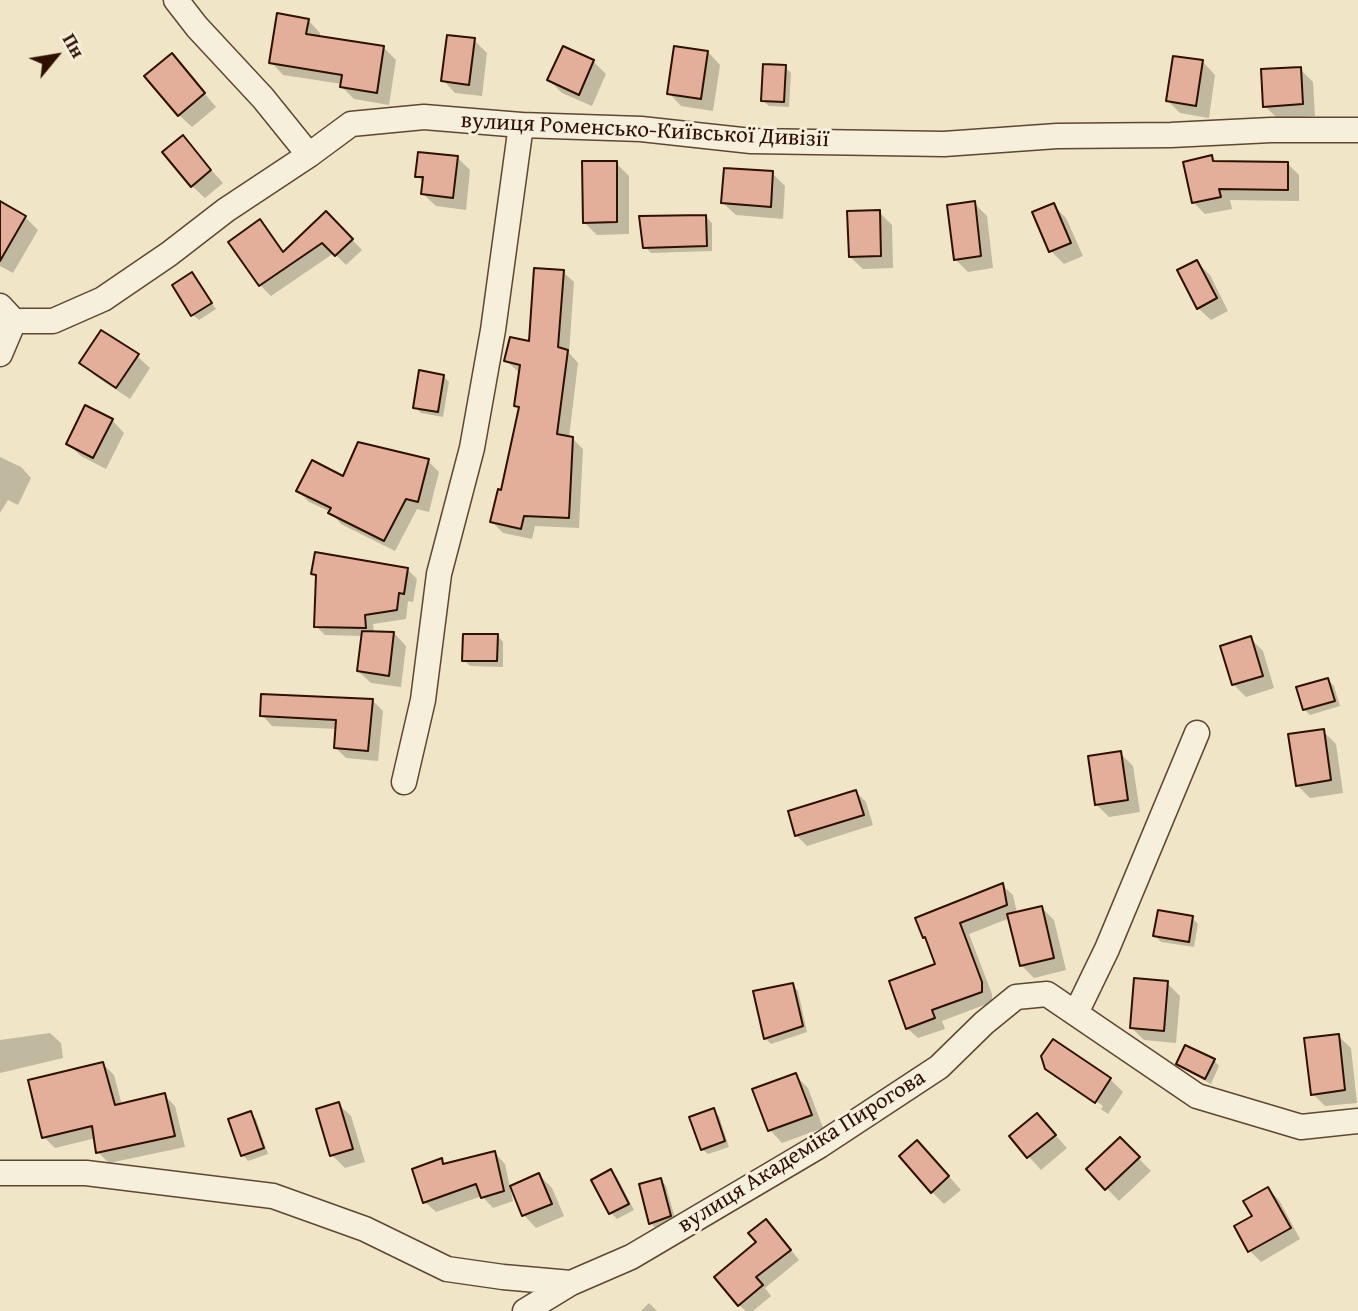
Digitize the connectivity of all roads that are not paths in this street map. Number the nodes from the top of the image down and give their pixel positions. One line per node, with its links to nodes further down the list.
1 (176, 0): 4 (street)
2 (521, 125): 3 (street, вулиця Роменсько-Київської Дивізії); 4 (street, вулиця Роменсько-Київської Дивізії); 8 (street)
3 (1358, 130)
4 (309, 155): 5 (street, вулиця Роменсько-Київської Дивізії)
5 (7, 314): 6 (street)
6 (0, 354)
7 (1197, 733): 9 (street)
8 (404, 782)
9 (1076, 1013): 10 (street, вулиця Академіка Пирогова); 12 (street, вулиця Академіка Пирогова)
10 (1358, 1122)
11 (0, 1173): 12 (street)
12 (571, 1283): 13 (street, вулиця Академіка Пирогова)
13 (525, 1311)

